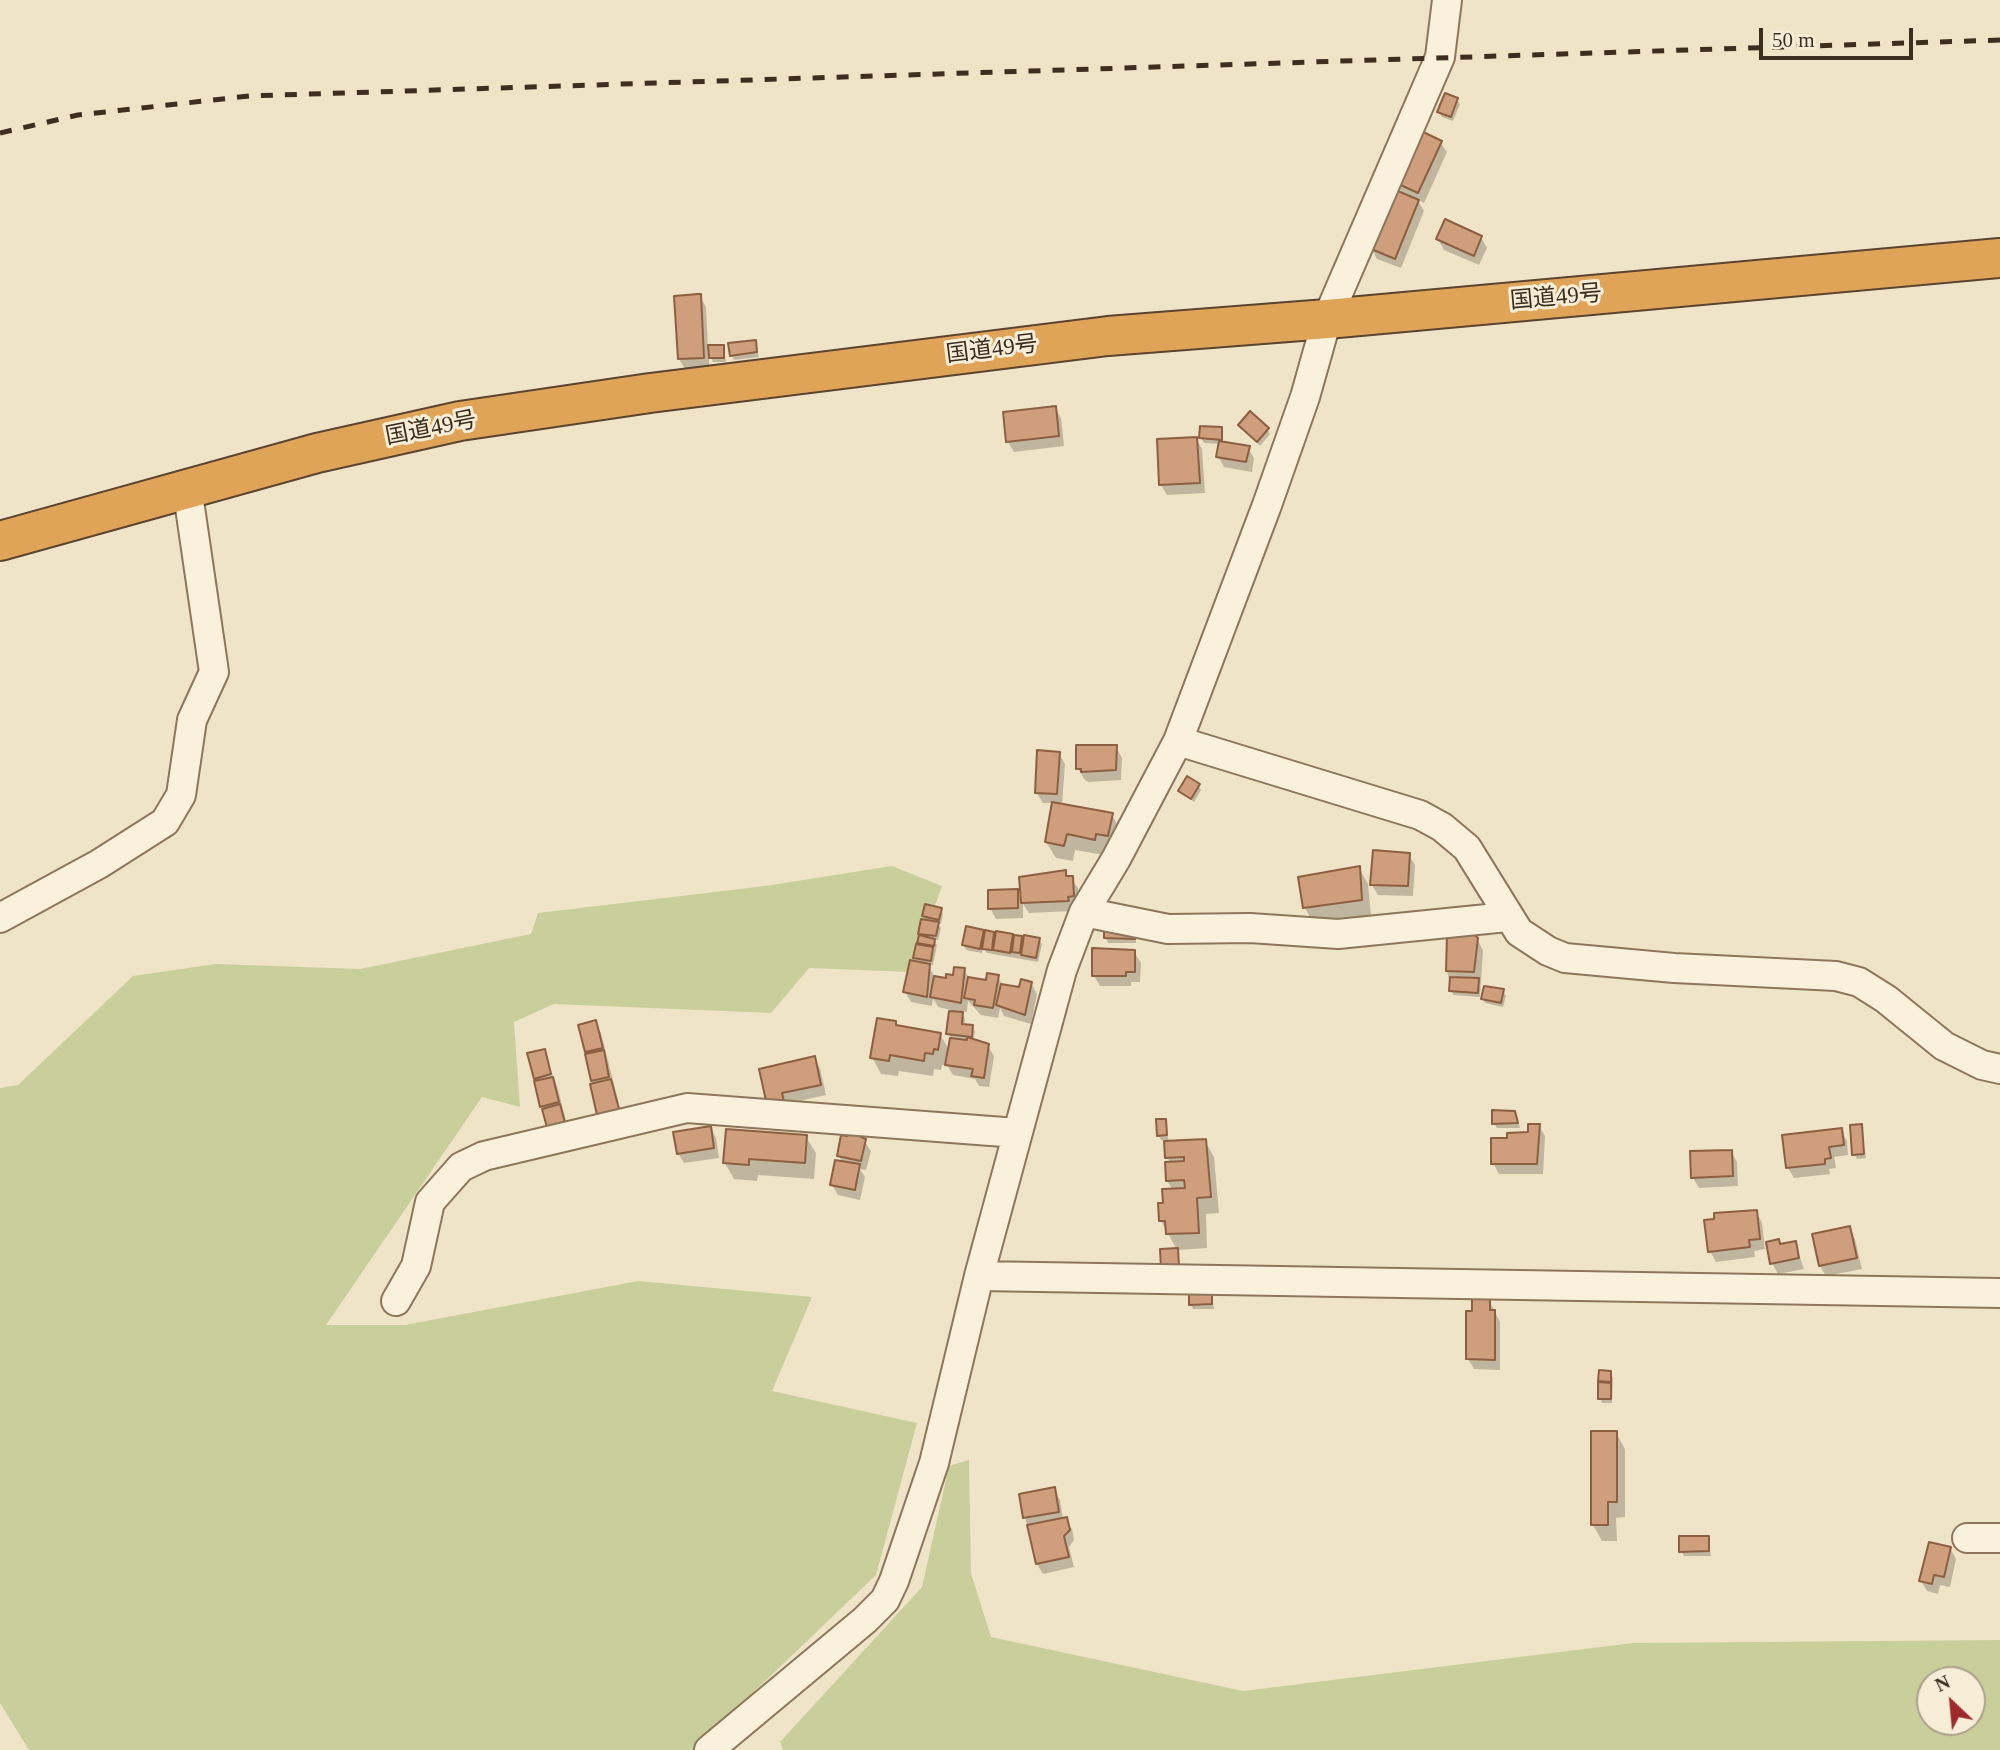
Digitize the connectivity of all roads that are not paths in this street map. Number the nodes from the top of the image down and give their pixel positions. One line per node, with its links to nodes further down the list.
1 (1447, 0): 3 (street)
2 (2000, 258): 3 (highway, 国道49号)
3 (1327, 319): 4 (highway, 国道49号); 6 (street)
4 (187, 487): 5 (highway, 国道49号); 9 (street)
5 (0, 541)
6 (1178, 741): 7 (street); 8 (street)
7 (1084, 912): 8 (street); 11 (street)
8 (1507, 916): 10 (street)
9 (0, 918)
10 (2000, 1069)
11 (1017, 1133): 12 (street); 14 (street)
12 (979, 1276): 13 (street); 17 (street)
13 (2000, 1293)
14 (396, 1301)
15 (1967, 1538): 16 (street)
16 (2000, 1538)
17 (709, 1750)

